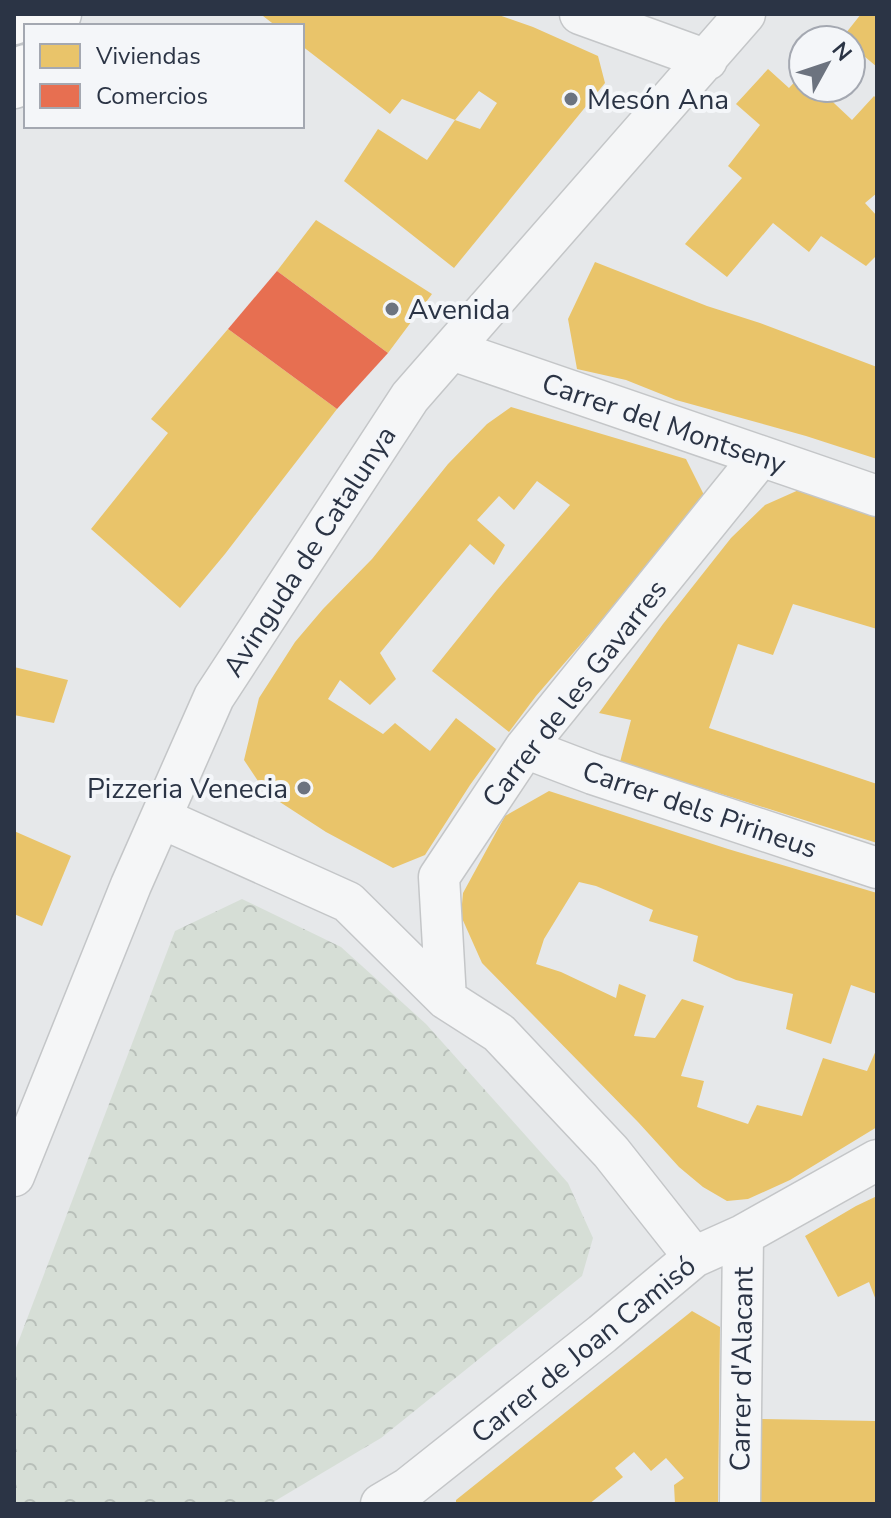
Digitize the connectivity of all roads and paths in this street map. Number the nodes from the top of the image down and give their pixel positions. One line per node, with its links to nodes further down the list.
1 (19, 14): 4 (main road)
2 (580, 14): 5 (street)
3 (745, 14): 5 (street, Avinguda de Catalunya)
4 (14, 22)
5 (707, 60): 6 (street, Avinguda de Catalunya)
6 (452, 350): 7 (street, Carrer del Montseny); 10 (street, Avinguda de Catalunya)
7 (761, 456): 8 (street, Carrer del Montseny); 9 (street, Carrer de les Gavarres)
8 (877, 496)
9 (525, 748): 11 (street, Carrer dels Pirineus); 12 (street, Carrer de les Gavarres)
10 (161, 818): 12 (street); 14 (street, Avinguda de Catalunya)
11 (877, 868)
12 (446, 999): 16 (street)
13 (877, 1160): 15 (street, Carrer de Joan Camisó)
14 (14, 1176)
15 (743, 1235): 16 (street, Carrer de Joan Camisó); 18 (street, Carrer d'Alacant)
16 (694, 1257): 17 (street, Carrer de Joan Camisó)
17 (400, 1499)
18 (740, 1504)

